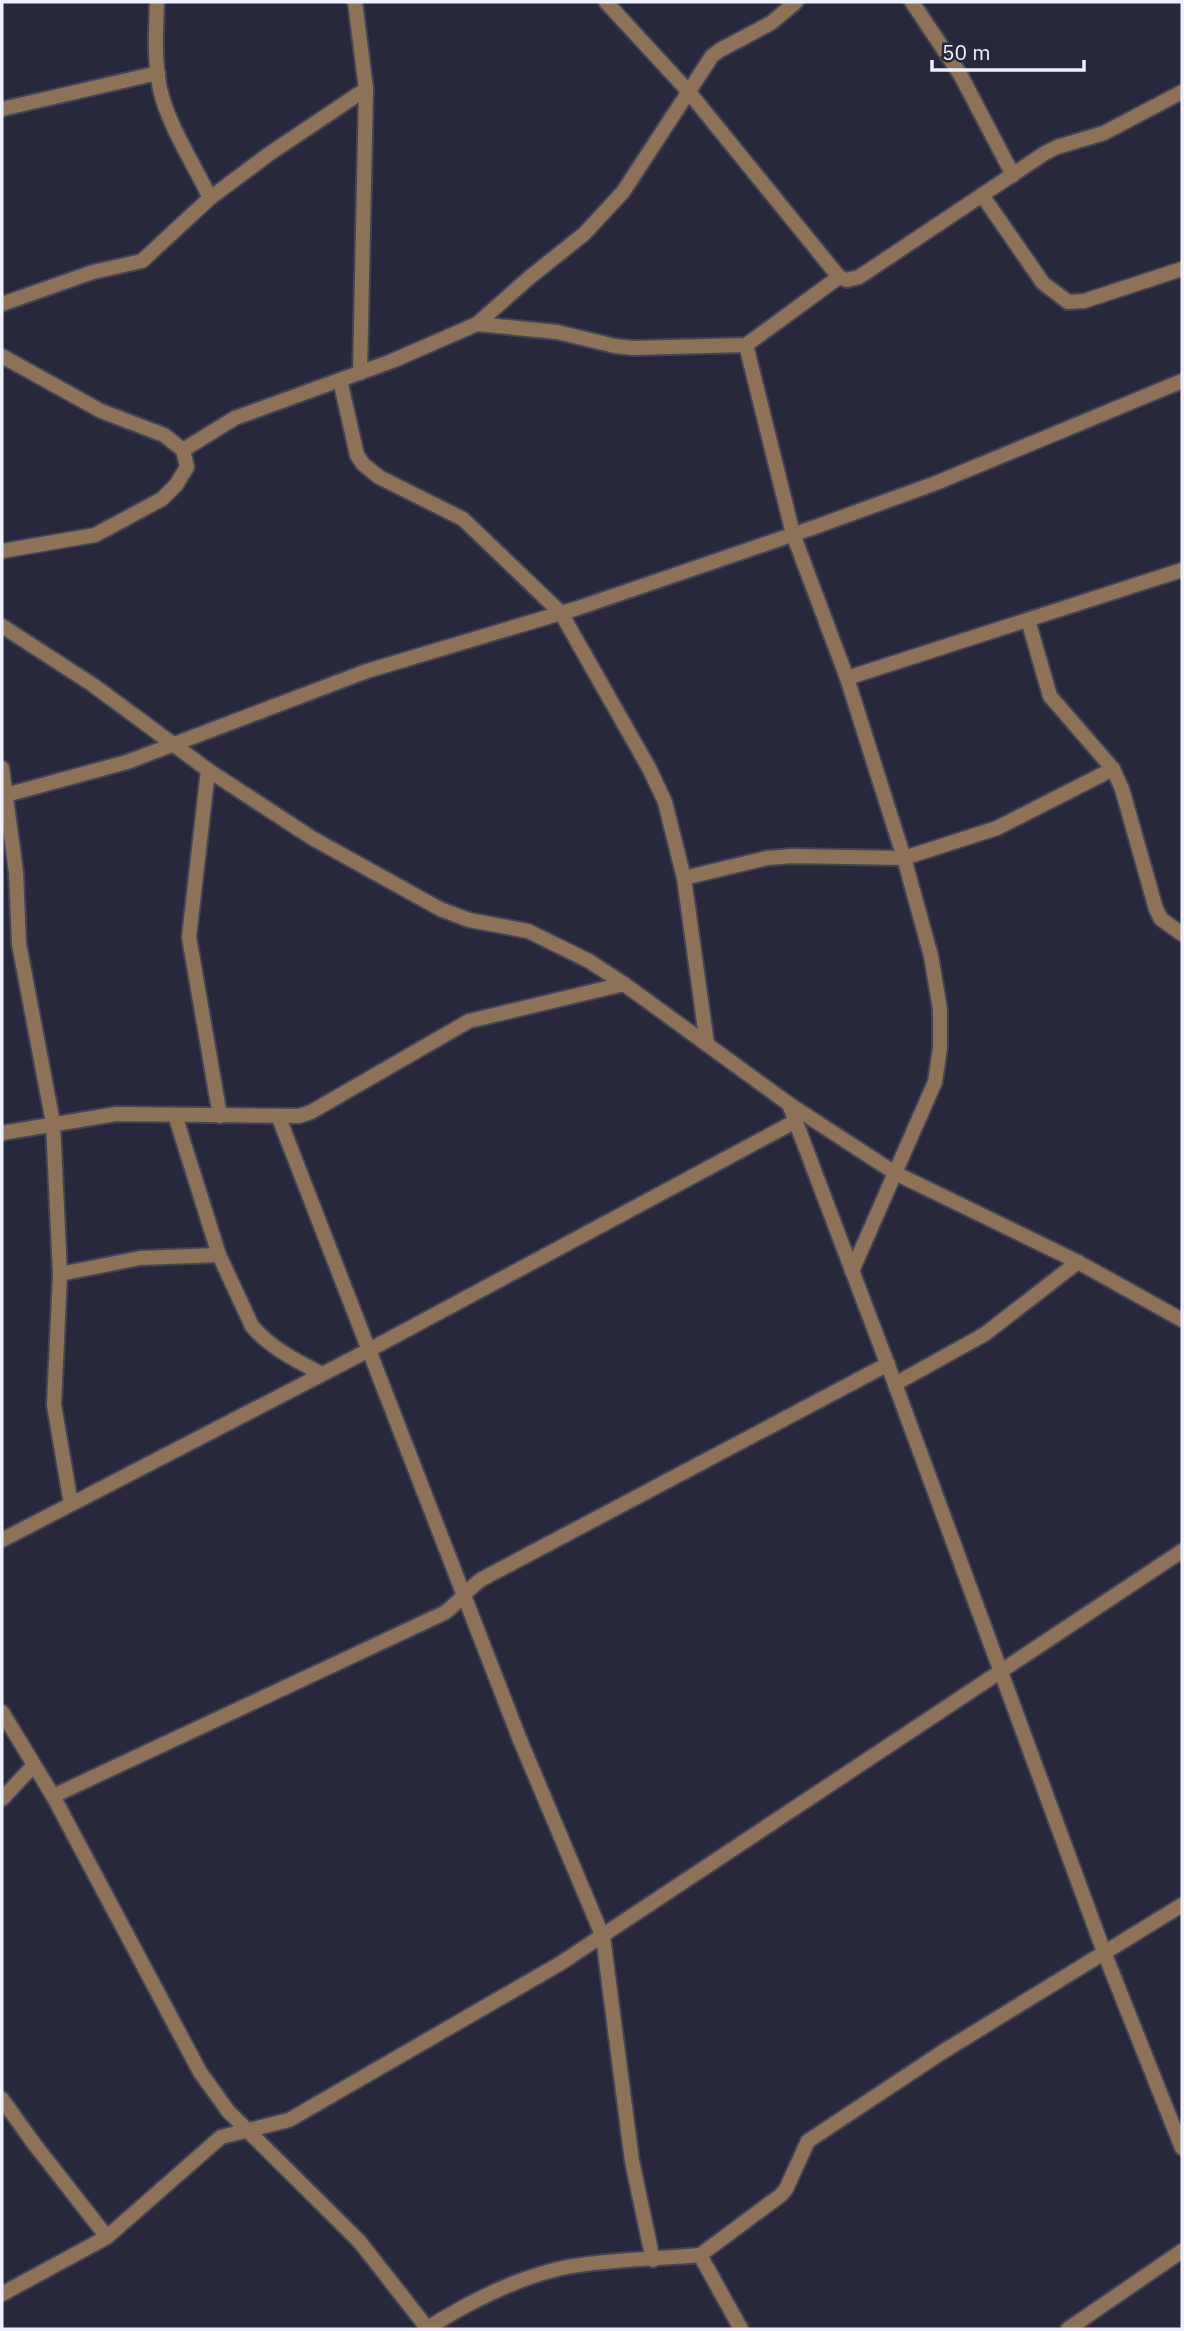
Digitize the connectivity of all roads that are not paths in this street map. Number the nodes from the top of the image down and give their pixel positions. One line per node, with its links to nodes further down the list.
1 (157, 2): 6 (street)
2 (355, 2): 7 (street)
3 (607, 2): 8 (street)
4 (796, 2): 8 (street)
5 (912, 2): 11 (street)
6 (158, 73): 10 (street); 13 (street)
7 (366, 89): 13 (street); 20 (street)
8 (688, 90): 15 (street); 17 (street)
9 (1182, 92): 11 (street)
10 (2, 109)
11 (1013, 175): 12 (street)
12 (982, 195): 14 (street); 15 (street)
13 (210, 198): 16 (street)
14 (1182, 269)
15 (839, 277): 18 (street)
16 (2, 304)
17 (477, 324): 18 (street); 20 (street)
18 (746, 345): 24 (street)
19 (2, 356): 23 (street)
20 (360, 373): 21 (street)
21 (340, 380): 23 (street); 27 (street)
22 (1182, 381): 24 (street)
23 (183, 450): 25 (street)
24 (793, 534): 27 (street); 30 (street)
25 (2, 551)
26 (1182, 570): 28 (street)
27 (561, 613): 31 (street); 37 (street)
28 (1028, 620): 30 (street); 33 (street)
29 (2, 626): 31 (street)
30 (847, 678): 36 (street)
31 (175, 745): 34 (street); 35 (street)
32 (2, 768): 35 (street)
33 (1113, 769): 36 (street); 38 (street)
34 (208, 770): 39 (street); 43 (street)
35 (4, 796): 46 (street)
36 (904, 858): 37 (street); 48 (street)
37 (684, 878): 40 (street)
38 (1182, 934)
39 (624, 984): 40 (street); 44 (street)
40 (707, 1044): 41 (street)
41 (789, 1104): 45 (street); 48 (street)
42 (175, 1115): 43 (street); 46 (street); 49 (street)
43 (220, 1116): 44 (street)
44 (279, 1118): 54 (street)
45 (794, 1122): 51 (street); 54 (street)
46 (53, 1123): 47 (street); 52 (street)
47 (2, 1133)
48 (895, 1174): 50 (street); 51 (street)
49 (219, 1255): 52 (street); 56 (street)
50 (1078, 1262): 53 (street); 57 (street)
51 (852, 1270): 55 (street)
52 (60, 1274): 58 (street)
53 (1182, 1320)
54 (369, 1349): 56 (street); 61 (street)
55 (888, 1364): 57 (street); 61 (street)
56 (322, 1374): 58 (street)
57 (895, 1384): 62 (street)
58 (71, 1504): 59 (street)
59 (2, 1540)
60 (1182, 1551): 62 (street)
61 (464, 1597): 65 (street); 68 (street)
62 (1001, 1671): 68 (street); 69 (street)
63 (2, 1712): 64 (street)
64 (34, 1765): 65 (street); 66 (street)
65 (53, 1796): 71 (street)
66 (2, 1799)
67 (1182, 1905): 69 (street)
68 (603, 1937): 71 (street); 76 (street)
69 (1104, 1952): 72 (street); 75 (street)
70 (2, 2099): 73 (street)
71 (248, 2131): 73 (street); 78 (street)
72 (1182, 2148)
73 (107, 2237): 77 (street)
74 (1182, 2251): 80 (street)
75 (700, 2255): 76 (street); 79 (street)
76 (653, 2260): 78 (street)
77 (2, 2294)
78 (427, 2329)
79 (741, 2329)
80 (1068, 2329)

